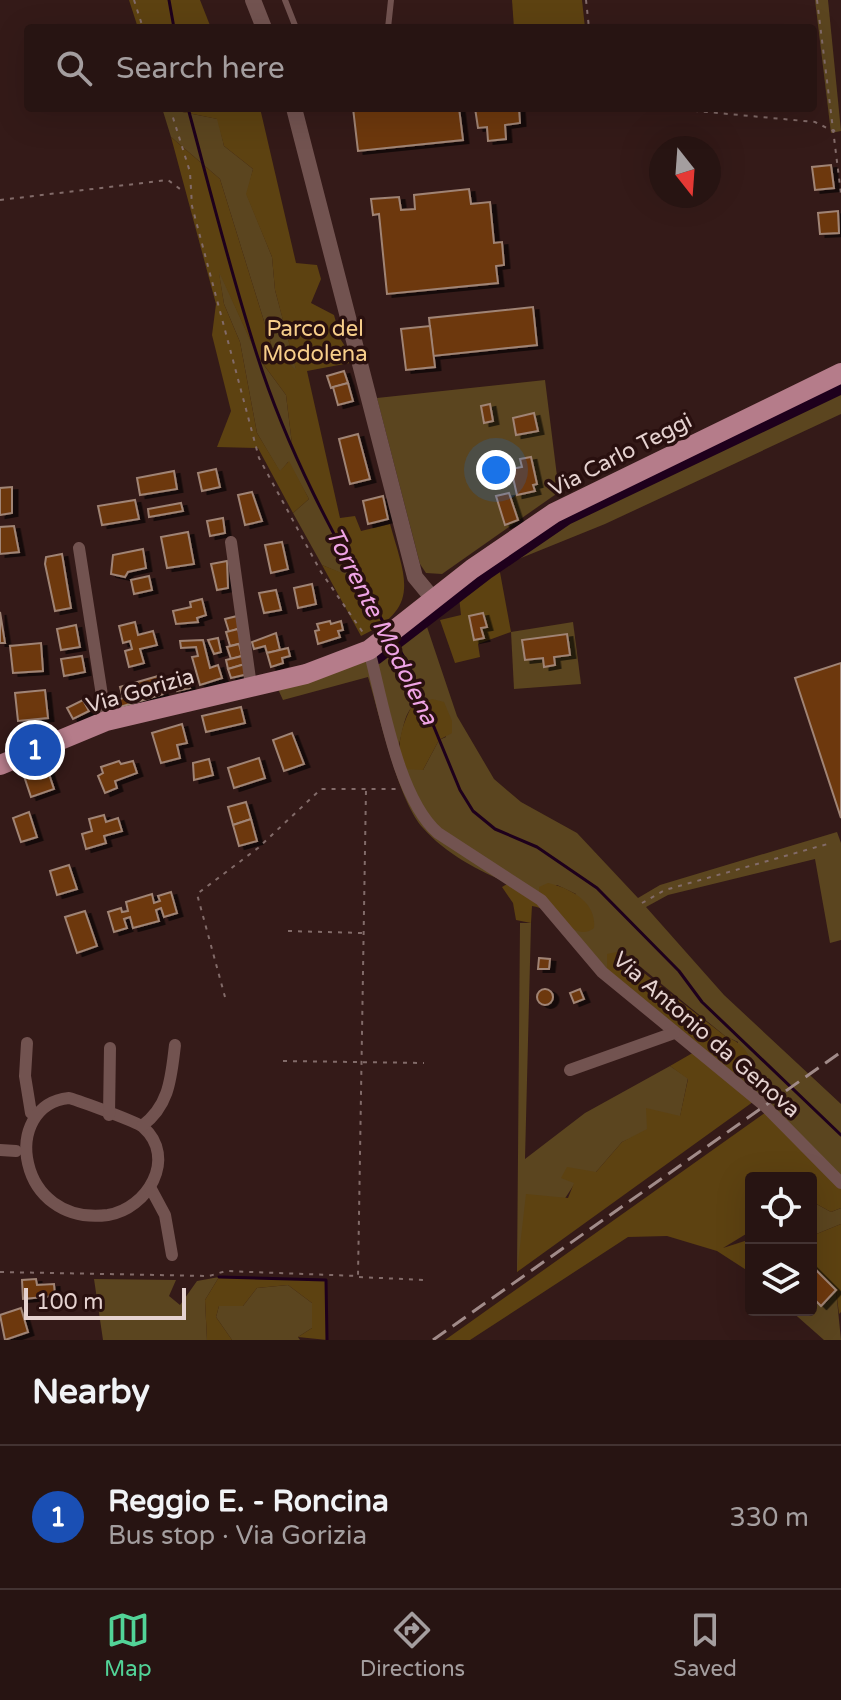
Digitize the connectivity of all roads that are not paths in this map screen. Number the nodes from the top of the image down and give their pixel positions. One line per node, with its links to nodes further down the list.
1 (253, 0): 4 (street)
2 (285, 0): 5 (lane)
3 (391, 0): 6 (lane)
4 (262, 24)
5 (294, 24)
6 (388, 24)
7 (295, 112): 11 (street)
8 (841, 373): 11 (main road, Via Carlo Teggi)
9 (231, 542): 13 (street)
10 (79, 548): 14 (street)
11 (434, 600): 12 (main road, Via Gorizia)
12 (372, 646): 13 (main road, Via Gorizia); 16 (street, Via Antonio da Genova)
13 (251, 686): 14 (main road, Via Gorizia)
14 (106, 721): 15 (main road, Via Gorizia)
15 (0, 765)
16 (674, 1033): 20 (street); 26 (street, Via Antonio da Genova)
17 (27, 1043): 21 (street)
18 (175, 1045): 23 (street)
19 (110, 1048): 22 (street)
20 (570, 1070)
21 (31, 1113): 22 (street); 25 (street)
22 (109, 1115): 23 (street)
23 (142, 1126): 27 (street)
24 (0, 1150): 25 (street)
25 (16, 1151): 27 (street)
26 (841, 1183)
27 (150, 1187): 28 (street)
28 (172, 1255)

